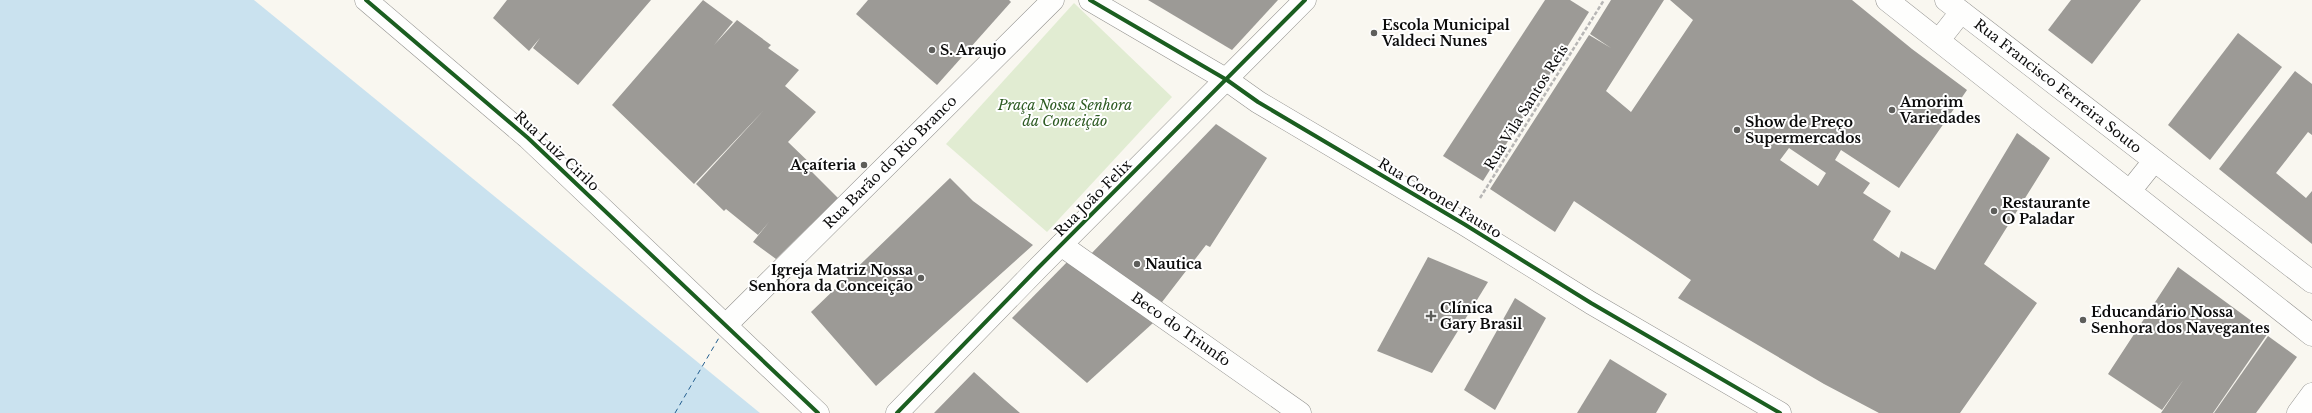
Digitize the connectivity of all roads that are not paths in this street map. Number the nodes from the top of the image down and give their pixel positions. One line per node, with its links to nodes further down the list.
1 (366, 0): 13 (street, Rua Luiz Cirilo)
2 (1054, 0): 13 (street, Rua Barão do Rio Branco)
3 (1090, 0): 8 (street, Rua Coronel Fausto)
4 (1305, 0): 8 (street, Rua João Felix)
5 (1887, 0): 7 (street)
6 (1954, 6): 7 (street, Rua Francisco Ferreira Souto); 9 (street, Rua Francisco Ferreira Souto)
7 (1939, 40): 10 (street)
8 (1227, 80): 11 (street, Rua João Felix); 19 (street, Rua Coronel Fausto)
9 (2154, 161): 10 (street, Rua Francisco Ferreira Souto); 12 (street, Rua Francisco Ferreira Souto)
10 (2130, 191): 14 (street)
11 (1061, 245): 17 (street, Rua João Felix); 18 (street, Beco do Triunfo)
12 (2312, 282)
13 (726, 325): 16 (street, Rua Luiz Cirilo)
14 (2312, 335)
15 (2312, 394): 20 (street)
16 (818, 413)
17 (897, 413)
18 (1300, 413)
19 (1780, 413)
20 (2298, 413)

